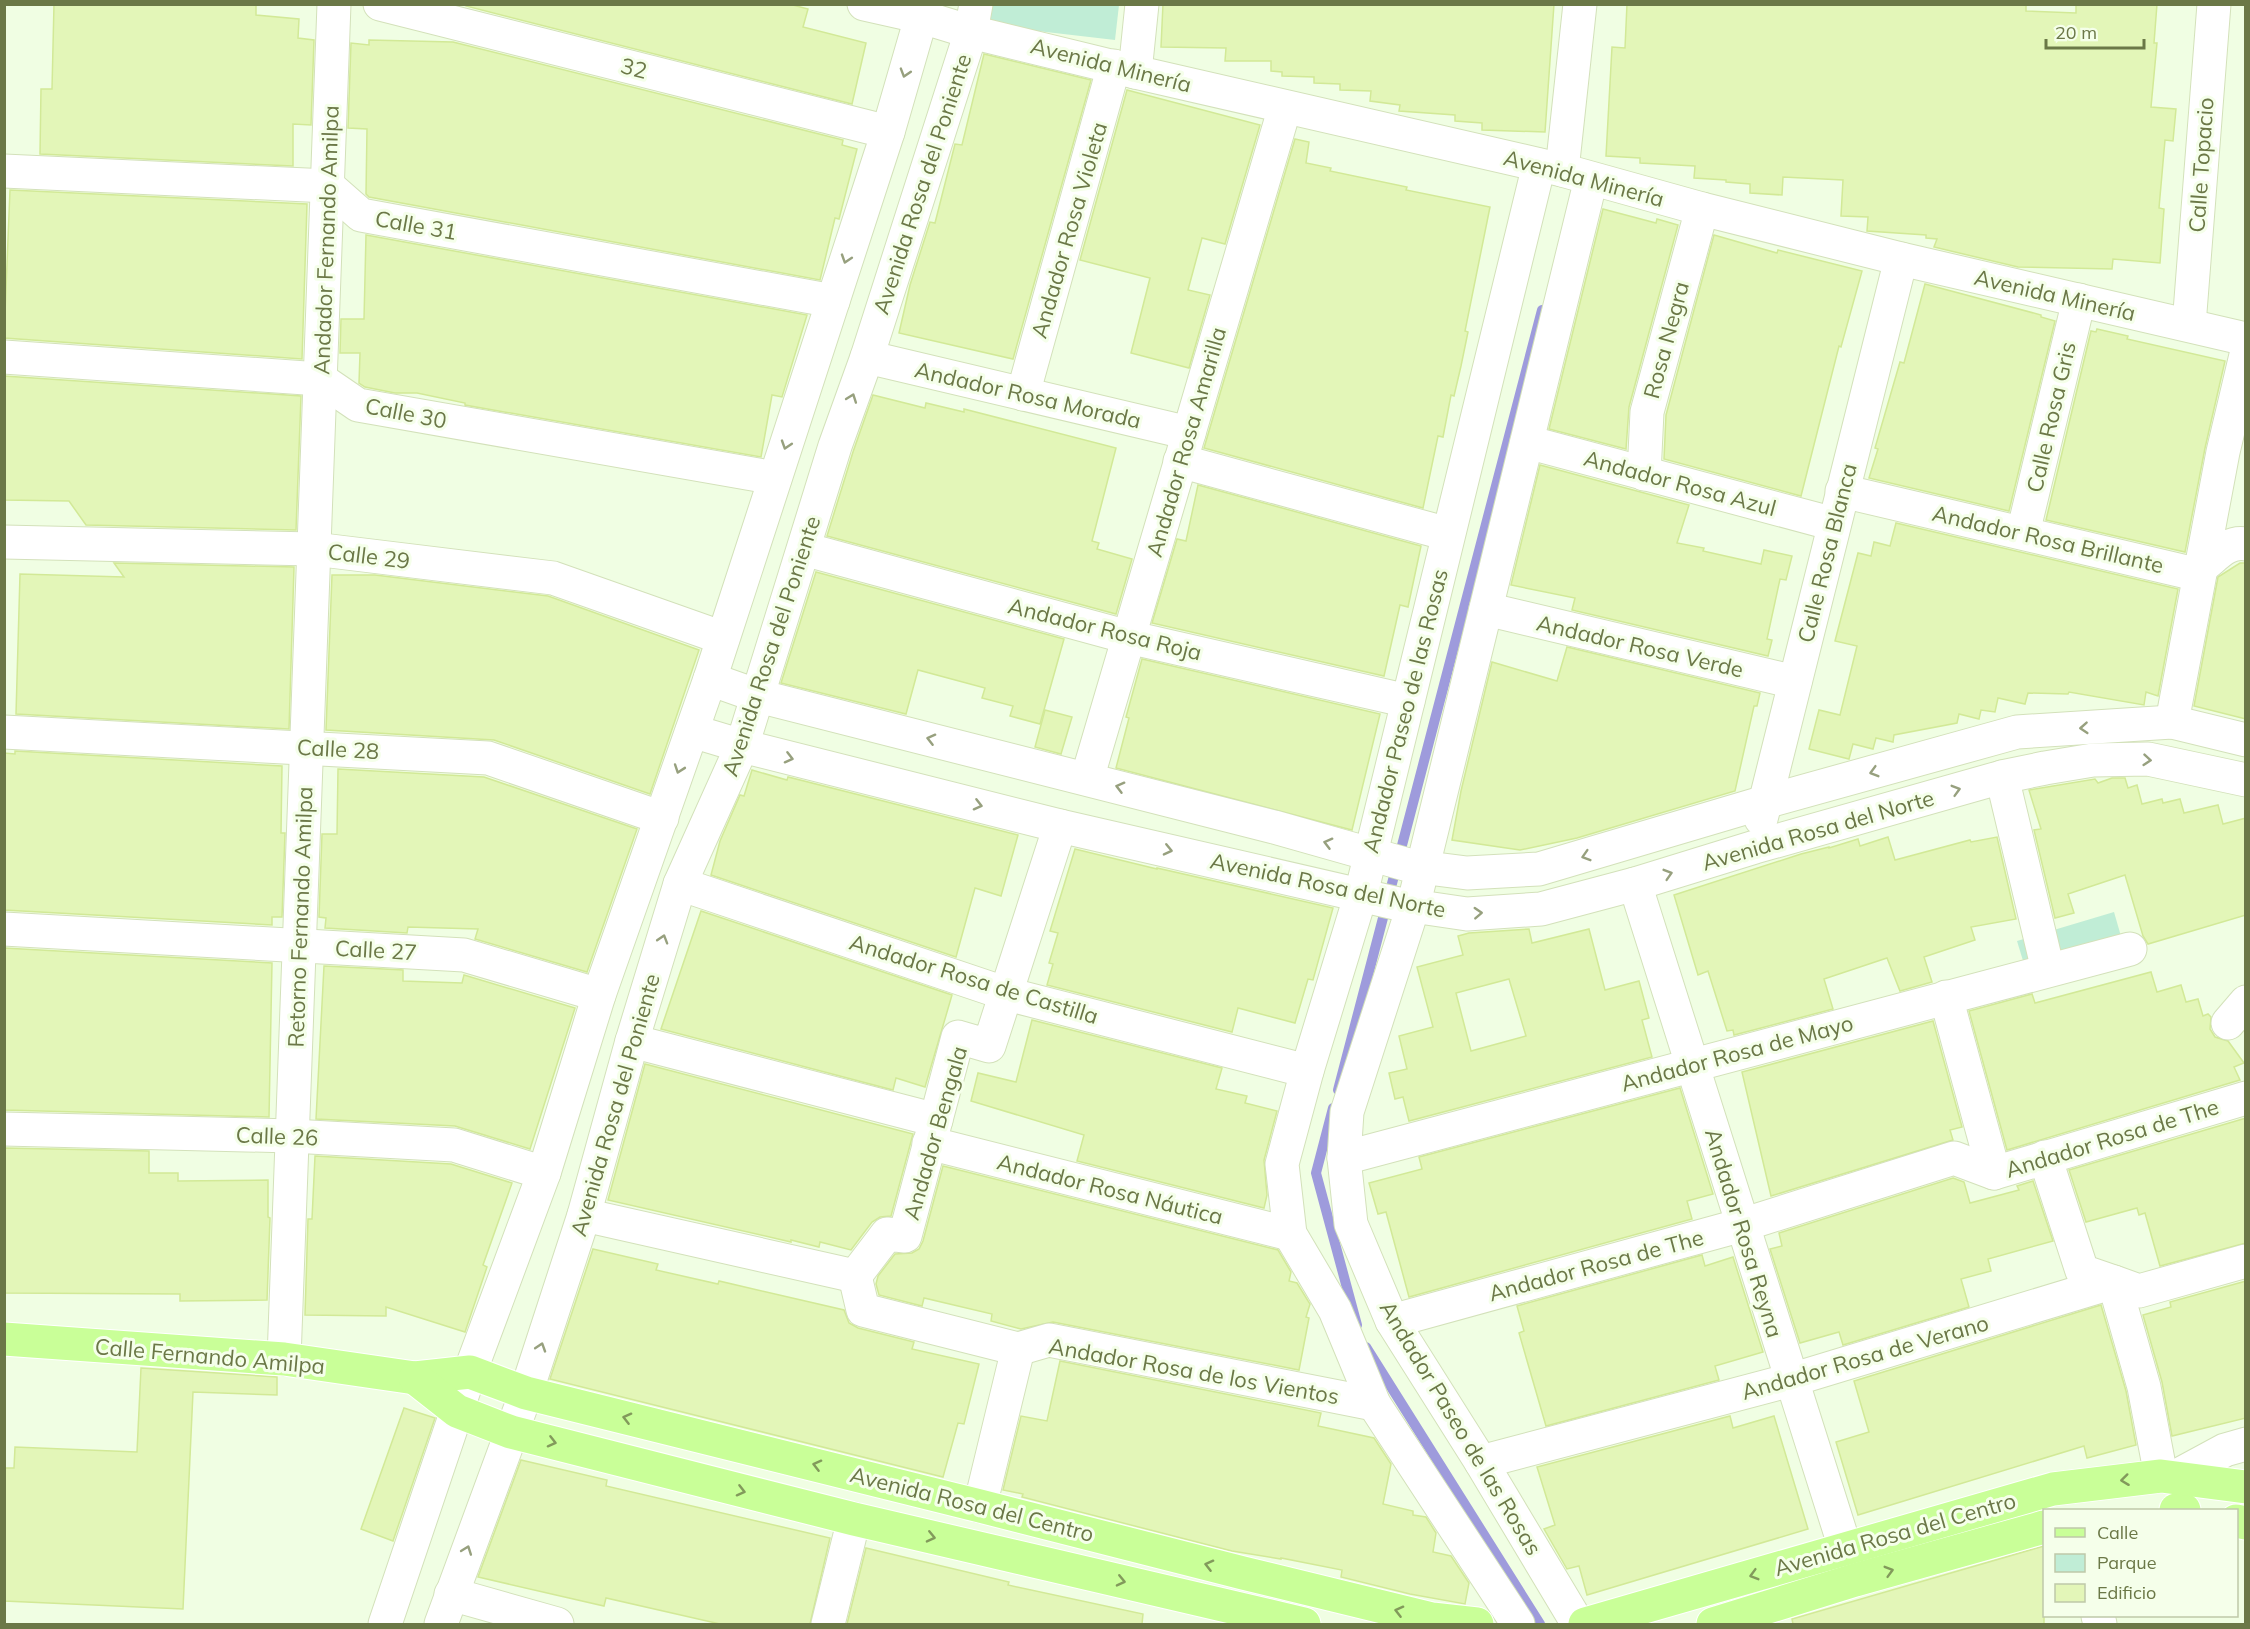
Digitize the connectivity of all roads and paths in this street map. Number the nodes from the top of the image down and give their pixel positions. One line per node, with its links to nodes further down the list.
1 (334, 4): 14 (street, Andador Fernando Amilpa)
2 (380, 4): 11 (street, 32)
3 (864, 4): 7 (street, Avenida Minería)
4 (1142, 4): 9 (street, Andador Rosa Violeta)
5 (1580, 4): 13 (street)
6 (2214, 4): 19 (street, Calle Topacio)
7 (924, 11): 8 (street, Avenida Minería); 11 (street, Avenida Rosa del Poniente, one-way to 11)
8 (974, 18): 9 (street, Avenida Minería); 23 (street, Avenida Rosa del Poniente)
9 (1125, 69): 10 (street, Avenida Minería); 25 (street, Andador Rosa Violeta)
10 (1285, 106): 13 (street, Avenida Minería); 27 (street, Andador Rosa Amarilla)
11 (888, 132): 18 (street, Avenida Rosa del Poniente, one-way to 18)
12 (4, 171): 14 (street)
13 (1564, 172): 15 (street, Avenida Minería); 26 (street, Andador Paseo de las Rosas); 34 (street, Andador Paseo de las Rosas)
14 (328, 186): 18 (street, Calle 31); 24 (street, Andador Fernando Amilpa)
15 (1702, 209): 16 (street, Avenida Minería); 28 (street, Rosa Negra)
16 (1900, 259): 17 (street, Avenida Minería); 31 (street, Calle Rosa Blanca)
17 (2079, 300): 19 (street, Avenida Minería); 33 (street, Calle Rosa Gris)
18 (833, 301): 30 (street, Avenida Rosa del Poniente, one-way to 30)
19 (2189, 326): 20 (street, Avenida Minería)
20 (2246, 339)
21 (2246, 355): 39 (street)
22 (4, 357): 24 (street)
23 (867, 357): 25 (street, Andador Rosa Morada); 38 (street, Avenida Rosa del Poniente, one-way to 23)
24 (320, 379): 29 (street, Andador Fernando Amilpa); 30 (street, Calle 30)
25 (1023, 394): 27 (street, Andador Rosa Morada)
26 (1527, 442): 28 (street, Andador Rosa Azul); 40 (street, Andador Paseo de las Rosas)
27 (1185, 447): 34 (street, Andador Rosa Morada); 41 (street, Andador Rosa Amarilla)
28 (1644, 474): 32 (street, Andador Rosa Azul)
29 (317, 476): 37 (street, Retorno Fernando Amilpa)
30 (775, 478): 42 (street, Avenida Rosa del Poniente)
31 (1842, 491): 32 (street, Calle Rosa Blanca); 33 (street, Andador Rosa Brillante)
32 (1834, 524): 44 (street, Calle Rosa Blanca)
33 (2023, 533): 39 (street, Andador Rosa Brillante)
34 (1448, 534): 46 (street, Andador Paseo de las Rosas)
35 (4, 542): 37 (street, Calle 29)
36 (2246, 544): 39 (street)
37 (314, 549): 42 (street, Calle 29); 52 (street, Retorno Fernando Amilpa)
38 (804, 549): 41 (street, Andador Rosa Roja); 45 (street, Avenida Rosa del Poniente)
39 (2201, 569): 47 (street)
40 (1486, 609): 44 (street, Andador Rosa Verde); 60 (street, Andador Paseo de las Rosas)
41 (1128, 637): 46 (street, Andador Rosa Roja); 54 (street, Andador Rosa Amarilla)
42 (723, 638): 43 (street, Avenida Rosa del Poniente)
43 (710, 679): 45 (street, Avenida Rosa del Norte); 49 (street, Avenida Rosa del Poniente)
44 (1795, 682): 56 (street, Calle Rosa Blanca)
45 (758, 696): 51 (street, Avenida Rosa del Poniente); 54 (street, Avenida Rosa del Norte, one-way to 45)
46 (1408, 701): 60 (street, Andador Paseo de las Rosas)
47 (2172, 722): 50 (street, Avenida Rosa del Norte); 56 (street, Avenida Rosa del Norte, one-way to 56)
48 (4, 732): 52 (street, Calle 28)
49 (692, 732): 51 (street, Avenida Rosa del Norte); 57 (street, Avenida Rosa del Poniente, one-way to 57)
50 (2246, 740)
51 (742, 746): 58 (street, Avenida Rosa del Norte, one-way to 58); 61 (street, Avenida Rosa del Poniente)
52 (306, 747): 57 (street, Calle 28); 65 (street, Retorno Fernando Amilpa)
53 (2002, 777): 55 (street, Avenida Rosa del Norte, one-way to 55); 59 (street, Avenida Rosa del Norte, one-way to 53); 67 (street)
54 (1087, 778): 60 (street, Avenida Rosa del Norte, one-way to 54)
55 (2246, 780)
56 (1765, 802): 59 (street, Calle Rosa Blanca); 60 (street, Avenida Rosa del Norte, one-way to 60)
57 (662, 818): 69 (street, Avenida Rosa del Poniente)
58 (1060, 826): 63 (street, Avenida Rosa del Norte, one-way to 63); 68 (street, Andador Bengala)
59 (1755, 847): 62 (street, Avenida Rosa del Norte, one-way to 59)
60 (1397, 861): 63 (street, Andador Paseo de las Rosas); 63 (street, Andador Paseo de las Rosas)
61 (680, 884): 68 (street, Andador Rosa de Castilla); 71 (street, Avenida Rosa del Poniente, one-way to 61)
62 (1635, 884): 63 (street, Avenida Rosa del Norte, one-way to 62); 72 (street, Andador Rosa Reyna)
63 (1386, 900): 73 (street, Andador Paseo de las Rosas); 79 (street, Andador Paseo de las Rosas)
64 (4, 929): 65 (street, Calle 27)
65 (299, 946): 69 (street, Calle 27); 77 (street, Retorno Fernando Amilpa)
66 (2130, 949): 67 (street, Andador Rosa de Mayo)
67 (2048, 969): 70 (street, Andador Rosa de Mayo)
68 (1007, 994): 73 (street, Andador Rosa de Castilla); 76 (street, Andador Bengala)
69 (599, 995): 80 (street, Avenida Rosa del Poniente)
70 (1946, 997): 72 (street, Andador Rosa de Mayo); 81 (street)
71 (632, 1041): 76 (street, Andador Rosa Náutica); 82 (street, Avenida Rosa del Poniente)
72 (1692, 1065): 79 (street, Andador Rosa de Mayo); 83 (street, Andador Rosa Reyna)
73 (1307, 1071): 84 (street, Andador Paseo de las Rosas)
74 (2246, 1098): 78 (street, Andador Rosa de The)
75 (4, 1129): 77 (street, Calle 26)
76 (932, 1131): 84 (street, Andador Rosa Náutica); 86 (street, Andador Bengala)
77 (292, 1136): 80 (street, Calle 26); 91 (street, Retorno Fernando Amilpa)
78 (2045, 1157): 81 (street, Andador Rosa de The); 87 (street)
79 (1344, 1158): 88 (street, Andador Paseo de las Rosas)
80 (544, 1173): 92 (street, Avenida Rosa del Poniente)
81 (1994, 1173): 83 (street, Andador Rosa de The)
82 (584, 1215): 86 (street); 95 (street, Avenida Rosa del Poniente, one-way to 82)
83 (1742, 1225): 88 (street, Andador Rosa de The); 94 (street, Andador Rosa Reyna)
84 (1290, 1234): 96 (street, Andador Paseo de las Rosas)
85 (2246, 1261): 87 (street)
86 (855, 1276): 90 (street, Andador Rosa de los Vientos)
87 (2114, 1282): 94 (street, Andador Rosa de Verano); 101 (street)
88 (1392, 1322): 100 (street, Andador Paseo de las Rosas)
89 (4, 1339): 91 (main road, Calle Fernando Amilpa)
90 (1018, 1349): 96 (street, Andador Rosa de los Vientos); 103 (street)
91 (284, 1359): 93 (main road, Calle Fernando Amilpa)
92 (470, 1372): 93 (main road, Calle Fernando Amilpa); 95 (main road, Avenida Rosa del Centro); 97 (street, Avenida Rosa del Poniente)
93 (415, 1378): 97 (main road, Calle Fernando Amilpa)
94 (1791, 1380): 100 (street, Andador Rosa de Verano); 106 (street, Andador Rosa Reyna)
95 (526, 1393): 98 (street, Avenida Rosa del Poniente); 103 (main road, Avenida Rosa del Centro, one-way to 95)
96 (1374, 1404): 116 (street, Andador Paseo de las Rosas)
97 (457, 1411): 98 (main road, Avenida Rosa del Centro); 110 (street, Avenida Rosa del Poniente)
98 (511, 1432): 104 (main road, Avenida Rosa del Centro, one-way to 104); 108 (street, Avenida Rosa del Poniente, one-way to 98)
99 (2246, 1444): 101 (street)
100 (1481, 1462): 117 (street, Andador Paseo de las Rosas)
101 (2168, 1477): 102 (main road, Avenida Rosa del Centro); 106 (main road, Avenida Rosa del Centro, one-way to 106)
102 (2246, 1487)
103 (980, 1506): 115 (main road, Avenida Rosa del Centro, one-way to 103)
104 (854, 1519): 109 (main road, Avenida Rosa del Centro, one-way to 109); 113 (street)
105 (2043, 1527): 107 (main road, Avenida Rosa del Centro, one-way to 105)
106 (1845, 1548): 107 (street, Andador Rosa Reyna); 118 (main road, Avenida Rosa del Centro, one-way to 118)
107 (1856, 1580): 119 (main road, Avenida Rosa del Centro)
108 (451, 1594): 111 (street, Avenida Rosa del Poniente); 112 (street)
109 (1236, 1616): 114 (main road, Avenida Rosa del Centro)
110 (385, 1624)
111 (441, 1624)
112 (557, 1624)
113 (828, 1624)
114 (1305, 1624)
115 (1477, 1624)
116 (1518, 1624)
117 (1578, 1624)
118 (1585, 1624)
119 (1713, 1624)

